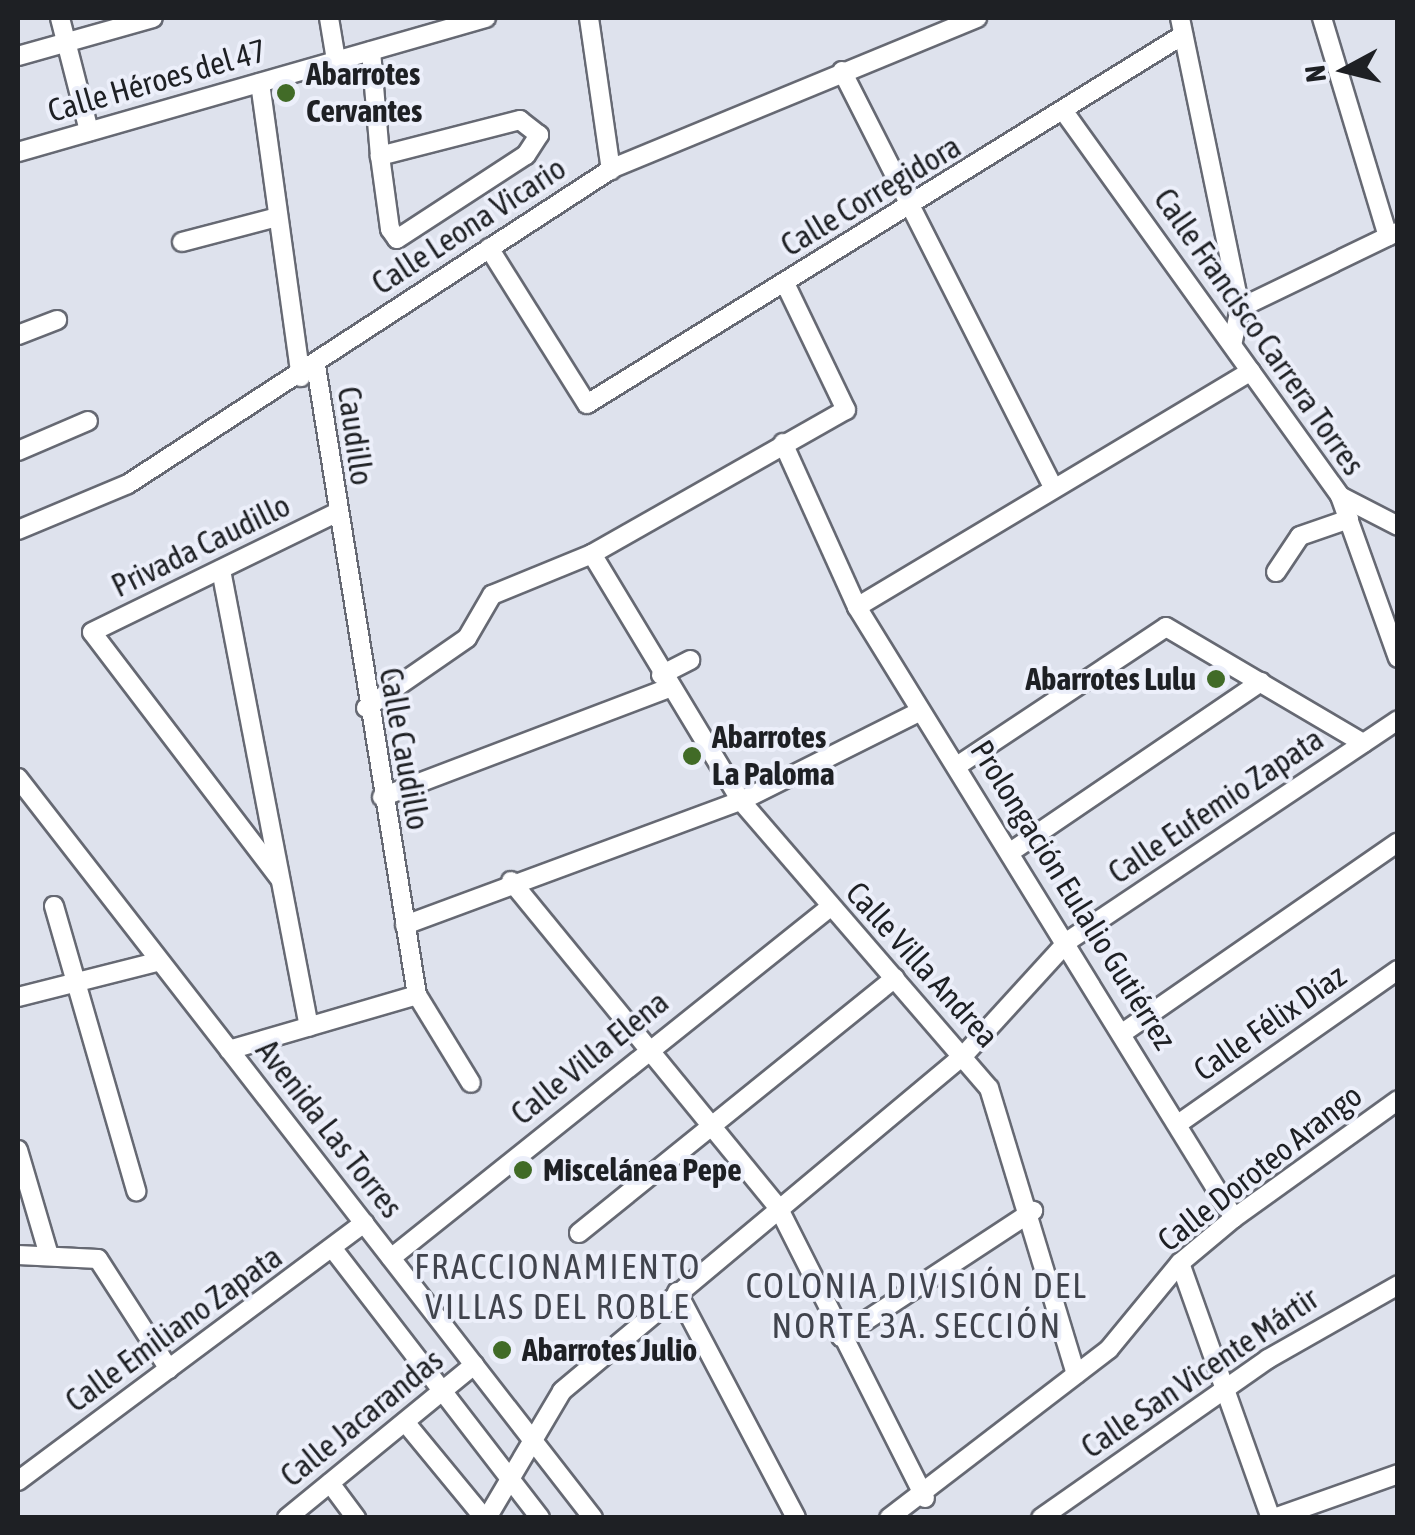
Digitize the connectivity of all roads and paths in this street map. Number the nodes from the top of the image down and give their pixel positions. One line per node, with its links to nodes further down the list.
1 (60, 18): 9 (street)
2 (153, 18): 9 (street)
3 (329, 18): 12 (street)
4 (486, 18): 10 (street, Calle Héroes del 47)
5 (589, 18): 19 (street)
6 (976, 18): 13 (street, Calle Leona Vicario)
7 (1322, 18): 22 (street)
8 (1181, 26): 15 (street, Calle Corregidora); 26 (street)
9 (66, 43): 11 (street); 16 (street)
10 (371, 51): 12 (street, Calle Héroes del 47); 18 (street)
11 (18, 56)
12 (336, 60): 14 (street, Calle Héroes del 47)
13 (842, 71): 19 (street, Calle Leona Vicario); 20 (street)
14 (260, 82): 16 (street, Calle Héroes del 47); 21 (street, Caudillo)
15 (1064, 112): 20 (street, Calle Corregidora); 29 (street, Calle Francisco Carrera Torres)
16 (89, 131): 17 (street, Calle Héroes del 47)
17 (18, 152)
18 (380, 156): 18 (street)
19 (611, 170): 24 (street, Calle Leona Vicario)
20 (914, 204): 25 (street, Calle Corregidora); 35 (street)
21 (276, 218): 23 (street); 30 (street, Caudillo)
22 (1393, 234): 26 (street)
23 (182, 242)
24 (489, 248): 25 (street, Calle Corregidora); 30 (street, Calle Leona Vicario)
25 (785, 283): 33 (street)
26 (1240, 308): 29 (street)
27 (57, 320): 28 (street)
28 (18, 335)
29 (1234, 342): 31 (street, Calle Francisco Carrera Torres)
30 (308, 371): 37 (street, Caudillo); 40 (street, Calle Leona Vicario)
31 (1252, 371): 35 (street); 36 (street, Calle Francisco Carrera Torres)
32 (88, 421): 34 (street)
33 (783, 443): 41 (street); 44 (street, Prolongación Eulalio Gutiérrez)
34 (18, 451)
35 (1053, 487): 44 (street)
36 (1340, 496): 38 (street, Calle Francisco Carrera Torres); 39 (street)
37 (336, 514): 42 (street, Privada Caudillo); 49 (street, Calle Caudillo)
38 (1349, 520): 43 (street); 45 (street, Calle Francisco Carrera Torres)
39 (1398, 526)
40 (18, 530)
41 (592, 554): 47 (street, Calle Villa Andrea); 49 (street)
42 (221, 570): 59 (street); 59 (street, Privada Caudillo)
43 (1276, 572)
44 (857, 607): 50 (street, Prolongación Eulalio Gutiérrez)
45 (1398, 658)
46 (690, 660): 47 (street)
47 (665, 682): 55 (street); 56 (street, Calle Villa Andrea)
48 (1260, 682): 52 (street); 53 (street); 58 (street)
49 (366, 708): 55 (street, Calle Caudillo)
50 (919, 712): 53 (street, Prolongación Eulalio Gutiérrez); 56 (street)
51 (1398, 720): 52 (street, Calle Eufemio Zapata)
52 (1363, 743): 64 (street, Calle Eufemio Zapata)
53 (960, 764): 58 (street, Prolongación Eulalio Gutiérrez)
54 (18, 778): 65 (street, Avenida Las Torres)
55 (382, 797): 63 (street, Calle Caudillo)
56 (741, 801): 60 (street); 62 (street, Calle Villa Andrea)
57 (1398, 842): 72 (street)
58 (1012, 851): 64 (street, Prolongación Eulalio Gutiérrez)
59 (280, 880): 71 (street)
60 (511, 881): 63 (street); 74 (street)
61 (54, 906): 68 (street)
62 (829, 908): 67 (street, Calle Villa Andrea); 74 (street, Calle Villa Elena)
63 (404, 926): 69 (street, Calle Caudillo)
64 (1068, 941): 72 (street, Prolongación Eulalio Gutiérrez); 75 (street, Calle Eufemio Zapata)
65 (160, 961): 68 (street); 73 (street, Avenida Las Torres)
66 (1398, 970): 78 (street, Calle Félix Díaz)
67 (895, 978): 75 (street, Calle Villa Andrea); 79 (street)
68 (74, 982): 70 (street); 81 (street)
69 (417, 995): 71 (street); 76 (street)
70 (18, 996)
71 (308, 1027): 73 (street)
72 (1124, 1032): 78 (street, Prolongación Eulalio Gutiérrez)
73 (229, 1050): 85 (street, Avenida Las Torres)
74 (644, 1052): 79 (street); 90 (street, Calle Villa Elena)
75 (964, 1054): 82 (street, Calle Eufemio Zapata); 83 (street, Calle Villa Andrea)
76 (470, 1082)
77 (1398, 1100): 84 (street, Calle Doroteo Arango)
78 (1178, 1124): 84 (street, Prolongación Eulalio Gutiérrez)
79 (710, 1128): 82 (street); 86 (street)
80 (18, 1150): 89 (street)
81 (136, 1191)
82 (778, 1207): 93 (street, Calle Eufemio Zapata); 94 (street)
83 (1033, 1210): 94 (street); 97 (street, Calle Villa Andrea)
84 (1234, 1218): 91 (street, Calle Doroteo Arango)
85 (364, 1223): 87 (street, Calle Emiliano Zapata); 90 (street, Avenida Las Torres)
86 (579, 1233)
87 (333, 1249): 96 (street, Calle Emiliano Zapata); 99 (street)
88 (18, 1255): 89 (street)
89 (49, 1255): 96 (street)
90 (390, 1258): 95 (street, Avenida Las Torres)
91 (1180, 1262): 97 (street, Calle Doroteo Arango); 98 (street)
92 (1398, 1285): 98 (street, Calle San Vicente Mártir)
93 (677, 1292): 101 (street, Calle Eufemio Zapata); 112 (street)
94 (842, 1337): 106 (street)
95 (474, 1365): 99 (street, Calle Jacarandas); 101 (street, Avenida Las Torres)
96 (169, 1369): 104 (street, Calle Emiliano Zapata)
97 (1076, 1374): 106 (street, Calle Doroteo Arango)
98 (1226, 1389): 114 (street, Calle San Vicente Mártir); 115 (street)
99 (441, 1394): 100 (street, Calle Jacarandas); 103 (street)
100 (405, 1422): 105 (street, Calle Jacarandas); 109 (street)
101 (529, 1436): 103 (street, Calle Eufemio Zapata); 111 (street, Avenida Las Torres)
102 (1398, 1474): 115 (street)
103 (510, 1478): 109 (street, Calle Eufemio Zapata); 110 (street)
104 (18, 1481)
105 (330, 1483): 107 (street, Calle Jacarandas); 108 (street)
106 (926, 1498): 113 (street, Calle Doroteo Arango)
107 (287, 1518)
108 (356, 1518)
109 (486, 1518)
110 (540, 1518)
111 (593, 1518)
112 (796, 1518)
113 (889, 1518)
114 (1041, 1518)
115 (1272, 1518)

